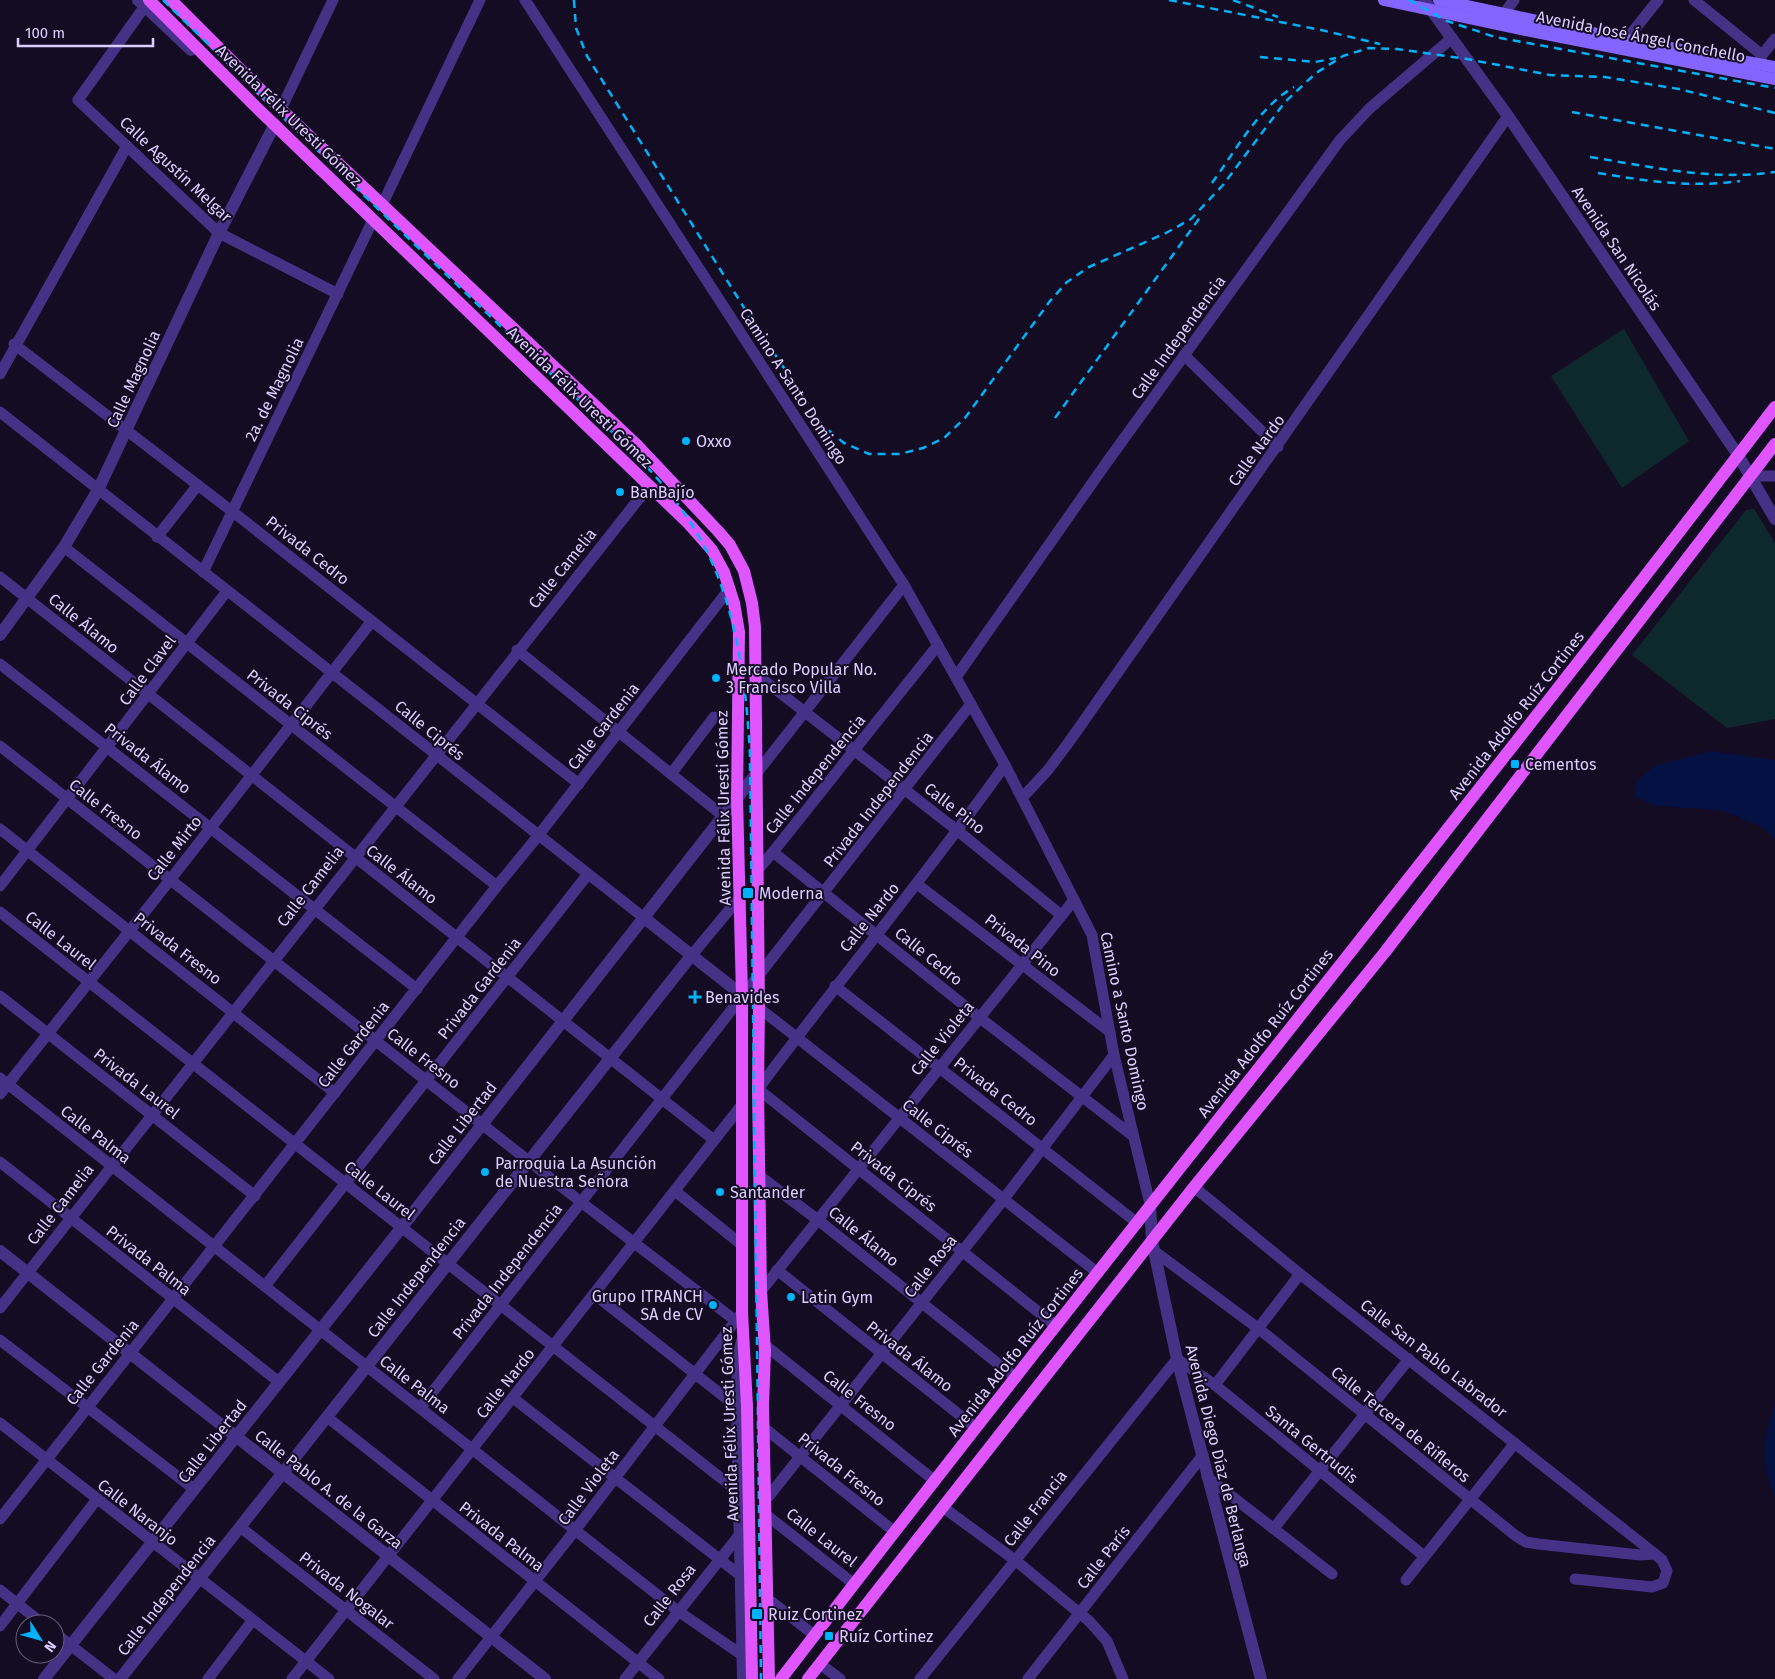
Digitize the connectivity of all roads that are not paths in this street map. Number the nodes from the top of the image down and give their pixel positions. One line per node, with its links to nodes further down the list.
1 (171, 0): 21 (main road, Avenida Félix Uresti Gómez)
2 (178, 0): 21 (street)
3 (333, 0): 23 (street)
4 (480, 0): 27 (street)
5 (525, 0): 51 (street, Camino A Santo Domingo)
6 (1384, 0): 12 (main road, Avenida José Ángel Conchello)
7 (1456, 0): 13 (main road)
8 (1514, 0): 14 (street)
9 (1658, 0): 17 (street)
10 (1694, 0): 18 (street)
11 (144, 2): 22 (main road, Avenida Félix Uresti Gómez); 22 (street); 26 (street, Calle Agustín Melgar)
12 (1431, 3): 13 (main road, Avenida José Ángel Conchello); 15 (street, Avenida San Nicolás); 20 (main road, Avenida José Ángel Conchello)
13 (1469, 7): 14 (main road, Avenida José Ángel Conchello)
14 (1502, 15): 17 (main road, Avenida José Ángel Conchello)
15 (1452, 38): 24 (street, Avenida San Nicolás); 32 (street, Calle Independencia)
16 (1775, 39): 18 (street)
17 (1626, 40): 18 (main road, Avenida José Ángel Conchello)
18 (1761, 59): 19 (main road, Avenida José Ángel Conchello)
19 (1775, 67)
20 (1775, 79)
21 (266, 95): 23 (main road, Avenida Félix Uresti Gómez)
22 (256, 107): 25 (main road, Avenida Félix Uresti Gómez)
23 (282, 109): 27 (main road, Avenida Félix Uresti Gómez)
24 (1508, 116): 38 (street, Calle Nardo); 39 (street, Avenida San Nicolás)
25 (274, 124): 28 (main road, Avenida Félix Uresti Gómez); 29 (street, Calle Magnolia)
26 (127, 146): 29 (street, Calle Agustín Melgar); 31 (street)
27 (382, 205): 62 (main road, Avenida Félix Uresti Gómez)
28 (373, 220): 30 (street, 2a. de Magnolia); 43 (main road, Avenida Félix Uresti Gómez)
29 (219, 232): 30 (street, Calle Agustín Melgar); 36 (street, Calle Magnolia)
30 (338, 294): 45 (street, 2a. de Magnolia)
31 (14, 344): 33 (street); 36 (street, Privada Cedro)
32 (1184, 355): 38 (street); 63 (street, Calle Independencia)
33 (0, 374)
34 (1775, 407): 39 (main road, Avenida Adolfo Ruíz Cortines)
35 (0, 412): 44 (street, Calle Ciprés)
36 (127, 430): 42 (street, Privada Cedro); 44 (street, Calle Magnolia)
37 (1775, 444): 40 (main road)
38 (1278, 447): 82 (street, Calle Nardo)
39 (1738, 455): 40 (street, Avenida San Nicolás); 157 (main road, Avenida Adolfo Ruíz Cortines)
40 (1750, 476): 41 (street); 46 (street, Avenida San Nicolás); 152 (main road)
41 (1775, 476)
42 (198, 485): 45 (street, Privada Cedro); 47 (street)
43 (648, 486): 52 (main road, Avenida Félix Uresti Gómez); 59 (street, Calle Camelia)
44 (98, 490): 47 (street, Calle Ciprés); 48 (street, Calle Magnolia)
45 (233, 512): 49 (street, 2a. de Magnolia); 55 (street, Privada Cedro)
46 (1775, 519)
47 (158, 537): 49 (street, Calle Ciprés)
48 (64, 547): 54 (street, Calle Magnolia); 57 (street, Privada Ciprés)
49 (203, 572): 53 (street, Calle Ciprés)
50 (0, 577): 54 (street, Calle Álamo)
51 (904, 585): 58 (street, Camino A Santo Domingo); 67 (street, Calle Libertad)
52 (730, 588): 70 (street, Calle Gardenia); 81 (main road, Avenida Félix Uresti Gómez)
53 (227, 591): 57 (street, Calle Clavel); 61 (street, Calle Ciprés)
54 (28, 598): 56 (street, Calle Magnolia); 64 (street, Calle Álamo)
55 (372, 621): 61 (street, Calle Mirto); 65 (street, Privada Cedro)
56 (0, 635)
57 (187, 644): 64 (street, Calle Clavel); 69 (street, Privada Ciprés)
58 (938, 644): 63 (street, Camino A Santo Domingo); 73 (street, Calle Independencia)
59 (517, 650): 65 (street, Calle Camelia); 70 (street)
60 (0, 664): 72 (street, Privada Álamo)
61 (332, 673): 69 (street, Calle Mirto); 74 (street, Calle Ciprés)
62 (756, 674): 67 (street, Calle Pino); 77 (main road, Avenida Félix Uresti Gómez)
63 (956, 677): 66 (street, Camino A Santo Domingo)
64 (148, 695): 72 (street, Calle Clavel); 78 (street, Calle Álamo)
65 (476, 703): 74 (street, Calle Camelia); 79 (street, Privada Cedro)
66 (971, 704): 75 (street, Camino A Santo Domingo); 80 (street, Privada Independencia)
67 (804, 713): 73 (street, Calle Pino); 77 (street, Calle Libertad)
68 (714, 717): 76 (street)
69 (291, 725): 78 (street, Calle Mirto); 84 (street, Privada Ciprés)
70 (618, 733): 76 (street); 79 (street, Calle Gardenia)
71 (0, 746): 83 (street, Calle Fresno)
72 (108, 747): 83 (street, Calle Clavel); 86 (street, Privada Álamo)
73 (855, 752): 80 (street, Calle Pino); 91 (street, Calle Independencia)
74 (435, 755): 84 (street, Calle Camelia); 89 (street, Calle Ciprés)
75 (1005, 765): 82 (street, Camino A Santo Domingo); 88 (street, Calle Nardo)
76 (671, 774): 85 (street)
77 (756, 774): 81 (street, Calle Libertad); 93 (main road, Avenida Félix Uresti Gómez)
78 (251, 776): 86 (street, Calle Mirto); 92 (street, Calle Álamo)
79 (579, 784): 89 (street, Calle Gardenia)
80 (905, 790): 88 (street, Calle Pino); 99 (street, Privada Independencia)
81 (737, 797): 85 (street, Calle Libertad); 100 (main road, Avenida Félix Uresti Gómez)
82 (1022, 798): 101 (street, Camino a Santo Domingo)
83 (67, 799): 90 (street, Calle Clavel); 95 (street, Calle Fresno)
84 (394, 807): 92 (street, Calle Camelia); 98 (street, Privada Ciprés)
85 (722, 815): 105 (street, Calle Libertad)
86 (211, 827): 95 (street, Calle Mirto); 102 (street, Privada Álamo)
87 (0, 829): 90 (street, Privada Fresno)
88 (958, 831): 96 (street, Calle Nardo); 104 (street, Calle Pino)
89 (538, 836): 94 (street, Calle Ciprés); 98 (street, Calle Gardenia)
90 (27, 851): 97 (street, Calle Clavel); 106 (street, Privada Fresno)
91 (773, 852): 93 (street); 99 (street, Calle Cedro)
92 (354, 857): 102 (street, Calle Camelia); 108 (street, Calle Álamo)
93 (757, 872): 112 (main road, Avenida Félix Uresti Gómez)
94 (588, 874): 105 (street, Calle Ciprés); 113 (street, Privada Gardenia)
95 (170, 880): 106 (street, Calle Mirto); 110 (street, Calle Fresno)
96 (917, 884): 107 (street, Calle Nardo); 111 (street, Privada Pino)
97 (0, 886)
98 (497, 886): 108 (street, Calle Gardenia)
99 (824, 894): 107 (street, Calle Cedro); 112 (street, Privada Independencia)
100 (740, 897): 109 (street, Calle Independencia); 117 (main road, Avenida Félix Uresti Gómez)
101 (1074, 900): 104 (street, Calle Violeta); 123 (street, Camino a Santo Domingo)
102 (314, 908): 110 (street, Calle Camelia); 116 (street, Privada Álamo)
103 (0, 912): 114 (street, Calle Laurel)
104 (1061, 915): 111 (street, Calle Violeta)
105 (643, 917): 109 (street, Calle Ciprés); 122 (street, Calle Libertad)
106 (129, 931): 114 (street, Calle Mirto); 120 (street, Privada Fresno)
107 (877, 934): 115 (street, Calle Nardo); 121 (street, Calle Cedro)
108 (456, 938): 113 (street, Calle Álamo); 116 (street, Calle Gardenia)
109 (691, 956): 117 (street, Calle Ciprés); 128 (street, Calle Independencia)
110 (273, 960): 120 (street, Calle Camelia); 126 (street, Calle Fresno)
111 (1022, 965): 121 (street, Calle Violeta); 123 (street, Privada Pino)
112 (758, 975): 117 (street, Privada Independencia); 119 (main road, Avenida Félix Uresti Gómez)
113 (508, 978): 122 (street, Calle Álamo); 132 (street, Privada Gardenia)
114 (89, 983): 124 (street, Calle Mirto); 129 (street, Calle Laurel)
115 (835, 986): 125 (street, Calle Nardo); 130 (street, Privada Cedro)
116 (417, 989): 126 (street, Calle Gardenia)
117 (742, 995): 137 (street, Privada Independencia); 138 (main road, Avenida Félix Uresti Gómez)
118 (0, 996): 124 (street, Privada Laurel)
119 (759, 1008): 125 (street, Calle Ciprés); 133 (main road, Avenida Félix Uresti Gómez)
120 (233, 1012): 129 (street, Calle Camelia); 134 (street, Privada Fresno)
121 (980, 1018): 130 (street, Calle Violeta); 136 (street, Calle Cedro)
122 (562, 1020): 128 (street, Calle Álamo); 141 (street, Calle Libertad)
123 (1110, 1032): 127 (street, Camino a Santo Domingo)
124 (48, 1034): 131 (street, Calle Mirto); 139 (street, Privada Laurel)
125 (797, 1037): 133 (street, Calle Nardo); 140 (street, Calle Ciprés)
126 (376, 1041): 132 (street, Calle Fresno); 134 (street, Calle Gardenia)
127 (1114, 1055): 136 (street, Calle Rosa); 142 (street, Camino a Santo Domingo)
128 (609, 1057): 137 (street, Calle Álamo); 146 (street, Calle Independencia)
129 (192, 1063): 139 (street, Calle Camelia); 144 (street, Calle Laurel)
130 (939, 1068): 140 (street, Calle Violeta); 145 (street, Privada Cedro)
131 (4, 1081): 135 (street, Calle Mirto); 148 (street, Calle Palma)
132 (427, 1082): 141 (street, Calle Fresno); 151 (street, Privada Gardenia)
133 (758, 1089): 149 (street, Privada Ciprés); 150 (main road, Avenida Félix Uresti Gómez)
134 (335, 1093): 144 (street, Calle Gardenia)
135 (0, 1094)
136 (1083, 1097): 142 (street, Calle Cedro); 145 (street, Calle Rosa)
137 (662, 1099): 143 (street, Calle Álamo); 156 (street, Privada Independencia)
138 (742, 1106): 143 (street, Calle Nardo); 163 (main road, Avenida Félix Uresti Gómez)
139 (151, 1115): 148 (street, Calle Camelia); 154 (street, Privada Laurel)
140 (899, 1118): 149 (street, Calle Violeta); 155 (street, Calle Ciprés)
141 (482, 1124): 146 (street, Calle Fresno); 161 (street, Calle Libertad)
142 (1133, 1136): 157 (street, Camino a Santo Domingo)
143 (714, 1140): 153 (street, Calle Nardo)
144 (295, 1144): 151 (street, Calle Laurel); 154 (street, Calle Gardenia)
145 (1043, 1148): 155 (street, Calle Rosa); 160 (street, Privada Cedro)
146 (529, 1160): 156 (street, Calle Fresno); 168 (street, Calle Independencia)
147 (0, 1162): 158 (street, Privada Palma)
148 (110, 1166): 158 (street, Calle Camelia); 165 (street, Calle Palma)
149 (858, 1169): 159 (street, Calle Violeta); 167 (street, Privada Ciprés)
150 (760, 1177): 159 (street, Calle Álamo); 174 (main road, Avenida Félix Uresti Gómez)
151 (347, 1185): 161 (street, Calle Laurel); 173 (street, Privada Gardenia)
152 (1194, 1187): 164 (main road); 172 (street, Calle San Pablo Labrador)
153 (676, 1191): 162 (street, Calle Nardo); 163 (street)
154 (255, 1196): 165 (street, Calle Gardenia)
155 (1003, 1200): 167 (street, Calle Rosa); 171 (street, Calle Ciprés)
156 (581, 1202): 162 (street, Calle Fresno); 178 (street, Privada Independencia)
157 (1150, 1204): 160 (main road, Avenida Adolfo Ruíz Cortines); 164 (street, Avenida Diego Díaz de Berlanga)
158 (70, 1218): 170 (street, Calle Camelia); 176 (street, Privada Palma)
159 (818, 1220): 169 (street, Calle Violeta); 177 (street, Calle Álamo)
160 (1136, 1222): 164 (street, Avenida Diego Díaz de Berlanga); 171 (main road, Avenida Adolfo Ruíz Cortines)
161 (402, 1227): 168 (street, Calle Laurel); 183 (street, Calle Libertad)
162 (634, 1244): 175 (street, Calle Nardo); 180 (street, Calle Fresno)
163 (742, 1245): 180 (main road, Avenida Félix Uresti Gómez)
164 (1153, 1246): 182 (street, Calle Tercera de Rifleros); 189 (street, Avenida Diego Díaz de Berlanga); 224 (main road)
165 (214, 1248): 173 (street, Calle Palma); 176 (street, Calle Gardenia)
166 (0, 1250): 170 (street, Calle Pablo A. de la Garza)
167 (963, 1251): 177 (street, Calle Rosa); 181 (street, Privada Ciprés)
168 (448, 1263): 178 (street, Calle Laurel); 191 (street, Calle Independencia)
169 (777, 1270): 174 (street, Calle Violeta); 188 (street, Privada Álamo)
170 (28, 1272): 179 (street, Calle Camelia); 187 (street, Calle Pablo A. de la Garza)
171 (1098, 1273): 181 (main road, Avenida Adolfo Ruíz Cortines)
172 (1300, 1274): 182 (street); 190 (street, Calle San Pablo Labrador)
173 (265, 1286): 183 (street, Calle Palma)
174 (761, 1291): 186 (main road, Avenida Félix Uresti Gómez)
175 (594, 1294): 185 (street, Calle Nardo); 192 (street)
176 (174, 1300): 187 (street, Calle Gardenia); 194 (street, Privada Palma)
177 (921, 1304): 188 (street, Calle Rosa); 193 (street, Calle Álamo)
178 (501, 1306): 185 (street, Calle Laurel); 200 (street, Privada Independencia)
179 (0, 1308)
180 (739, 1317): 192 (street, Calle Violeta); 198 (main road, Avenida Félix Uresti Gómez)
181 (1056, 1326): 193 (main road, Avenida Adolfo Ruíz Cortines)
182 (1258, 1329): 195 (street); 201 (street, Calle Tercera de Rifleros)
183 (320, 1330): 191 (street, Calle Palma); 194 (street, Calle Libertad)
184 (0, 1340): 199 (street)
185 (554, 1347): 196 (street, Calle Nardo); 204 (street, Calle Laurel)
186 (765, 1348): 197 (street, Calle Fresno); 206 (street); 276 (main road, Avenida Félix Uresti Gómez, bridge)
187 (130, 1353): 199 (street, Calle Gardenia); 207 (street, Calle Pablo A. de la Garza)
188 (880, 1354): 197 (street, Calle Rosa); 205 (street, Privada Álamo)
189 (1177, 1359): 195 (street, Santa Gertrudis); 210 (street, Avenida Diego Díaz de Berlanga); 237 (street, Calle Francia)
190 (1409, 1359): 201 (street); 208 (street, Calle San Pablo Labrador)
191 (366, 1366): 200 (street, Calle Palma); 202 (street, Calle Independencia)
192 (697, 1373): 198 (street); 204 (street, Calle Violeta)
193 (1016, 1378): 205 (main road, Avenida Adolfo Ruíz Cortines)
194 (279, 1382): 207 (street, Calle Libertad)
195 (1215, 1385): 213 (street, Santa Gertrudis)
196 (513, 1398): 209 (street, Calle Nardo); 215 (street)
197 (841, 1405): 211 (street, Calle Rosa); 217 (street, Calle Fresno)
198 (742, 1406): 219 (street); 275 (main road, Avenida Félix Uresti Gómez, bridge)
199 (87, 1407): 212 (street, Calle Gardenia); 218 (street)
200 (420, 1408): 209 (street, Calle Palma)
201 (1364, 1416): 213 (street); 222 (street, Calle Tercera de Rifleros)
202 (327, 1417): 214 (street, Calle Independencia); 223 (street, Privada Palma)
203 (0, 1423): 212 (street, Calle Naranjo)
204 (656, 1425): 215 (street, Calle Violeta); 219 (street, Calle Laurel)
205 (976, 1428): 217 (main road, Avenida Adolfo Ruíz Cortines)
206 (768, 1431): 211 (street, Privada Fresno); 220 (street)
207 (237, 1436): 214 (street, Calle Pablo A. de la Garza); 218 (street, Calle Libertad)
208 (1515, 1443): 222 (street); 233 (street, Calle San Pablo Labrador)
209 (472, 1450): 223 (street, Calle Nardo); 229 (street, Calle Palma)
210 (1202, 1455): 216 (street, Avenida Diego Díaz de Berlanga); 250 (street, Calle París)
211 (801, 1457): 220 (street, Calle Rosa); 230 (street, Privada Fresno)
212 (47, 1460): 221 (street, Calle Naranjo); 225 (street, Calle Gardenia)
213 (1319, 1472): 228 (street); 234 (street, Santa Gertrudis)
214 (283, 1474): 227 (street, Calle Independencia); 235 (street, Calle Pablo A. de la Garza)
215 (616, 1477): 229 (street, Calle Violeta); 236 (street)
216 (1208, 1477): 228 (street); 284 (street, Avenida Diego Díaz de Berlanga)
217 (935, 1481): 230 (main road, Avenida Adolfo Ruíz Cortines)
218 (194, 1489): 232 (street, Calle Libertad)
219 (740, 1493): 231 (street)
220 (769, 1496): 226 (street)
221 (97, 1499): 232 (street, Calle Naranjo); 247 (street)
222 (1469, 1500): 233 (street, Calle Tercera de Rifleros); 234 (street)
223 (432, 1502): 235 (street, Calle Nardo); 243 (street, Privada Palma)
224 (944, 1508): 237 (street); 262 (main road)
225 (2, 1512)
226 (769, 1517): 244 (street, Calle Laurel); 246 (street)
227 (240, 1527): 241 (street, Calle Independencia); 248 (street, Privada Nogalar)
228 (1274, 1528): 238 (street)
229 (576, 1529): 243 (street, Calle Violeta); 249 (street, Calle Palma)
230 (895, 1532): 244 (main road, Avenida Adolfo Ruíz Cortines)
231 (740, 1533): 236 (street, Calle Rosa); 239 (street)
232 (151, 1543): 241 (street, Calle Naranjo); 257 (street, Calle Libertad)
233 (1655, 1554): 240 (street)
234 (1424, 1556): 242 (street)
235 (388, 1557): 248 (street, Calle Nardo); 255 (street, Calle Pablo A. de la Garza)
236 (719, 1558): 239 (street); 249 (street, Calle Rosa)
237 (1015, 1560): 250 (street); 281 (street, Calle Francia)
238 (1332, 1574)
239 (741, 1576): 258 (street)
240 (1575, 1579)
241 (199, 1580): 252 (street, Calle Naranjo); 265 (street, Calle Independencia)
242 (1406, 1580)
243 (534, 1582): 255 (street, Calle Violeta); 260 (street, Privada Palma)
244 (854, 1584): 254 (main road, Avenida Adolfo Ruíz Cortines)
245 (0, 1590): 247 (street)
246 (772, 1602): 254 (street); 261 (street)
247 (18, 1604): 251 (street); 253 (street)
248 (346, 1611): 259 (street, Calle Nardo); 269 (street, Privada Nogalar)
249 (678, 1611): 258 (street, Calle Palma); 260 (street, Calle Rosa)
250 (1080, 1613): 282 (street, Calle París); 283 (street)
251 (30, 1614)
252 (252, 1620): 259 (street, Calle Naranjo); 266 (street)
253 (0, 1626)
254 (814, 1635): 278 (main road, Avenida Adolfo Ruíz Cortines)
255 (490, 1637): 270 (street, Calle Violeta); 271 (street, Calle Pablo A. de la Garza)
256 (65, 1640): 257 (street)
257 (71, 1645): 263 (street, Calle Libertad); 264 (street)
258 (742, 1655): 261 (street); 274 (street)
259 (306, 1661): 267 (street, Calle Nardo); 268 (street, Calle Naranjo)
260 (638, 1662): 272 (street, Calle Rosa); 273 (street, Privada Palma)
261 (774, 1664): 277 (street)
262 (820, 1664): 279 (main road); 280 (street)
263 (44, 1679)
264 (114, 1679)
265 (120, 1679)
266 (208, 1679)
267 (292, 1679)
268 (329, 1679)
269 (434, 1679)
270 (458, 1679)
271 (545, 1679)
272 (625, 1679)
273 (658, 1679)
274 (743, 1679)
275 (752, 1679)
276 (769, 1679)
277 (774, 1679)
278 (781, 1679)
279 (808, 1679)
280 (840, 1679)
281 (920, 1679)
282 (1028, 1679)
283 (1123, 1679)
284 (1260, 1679)

